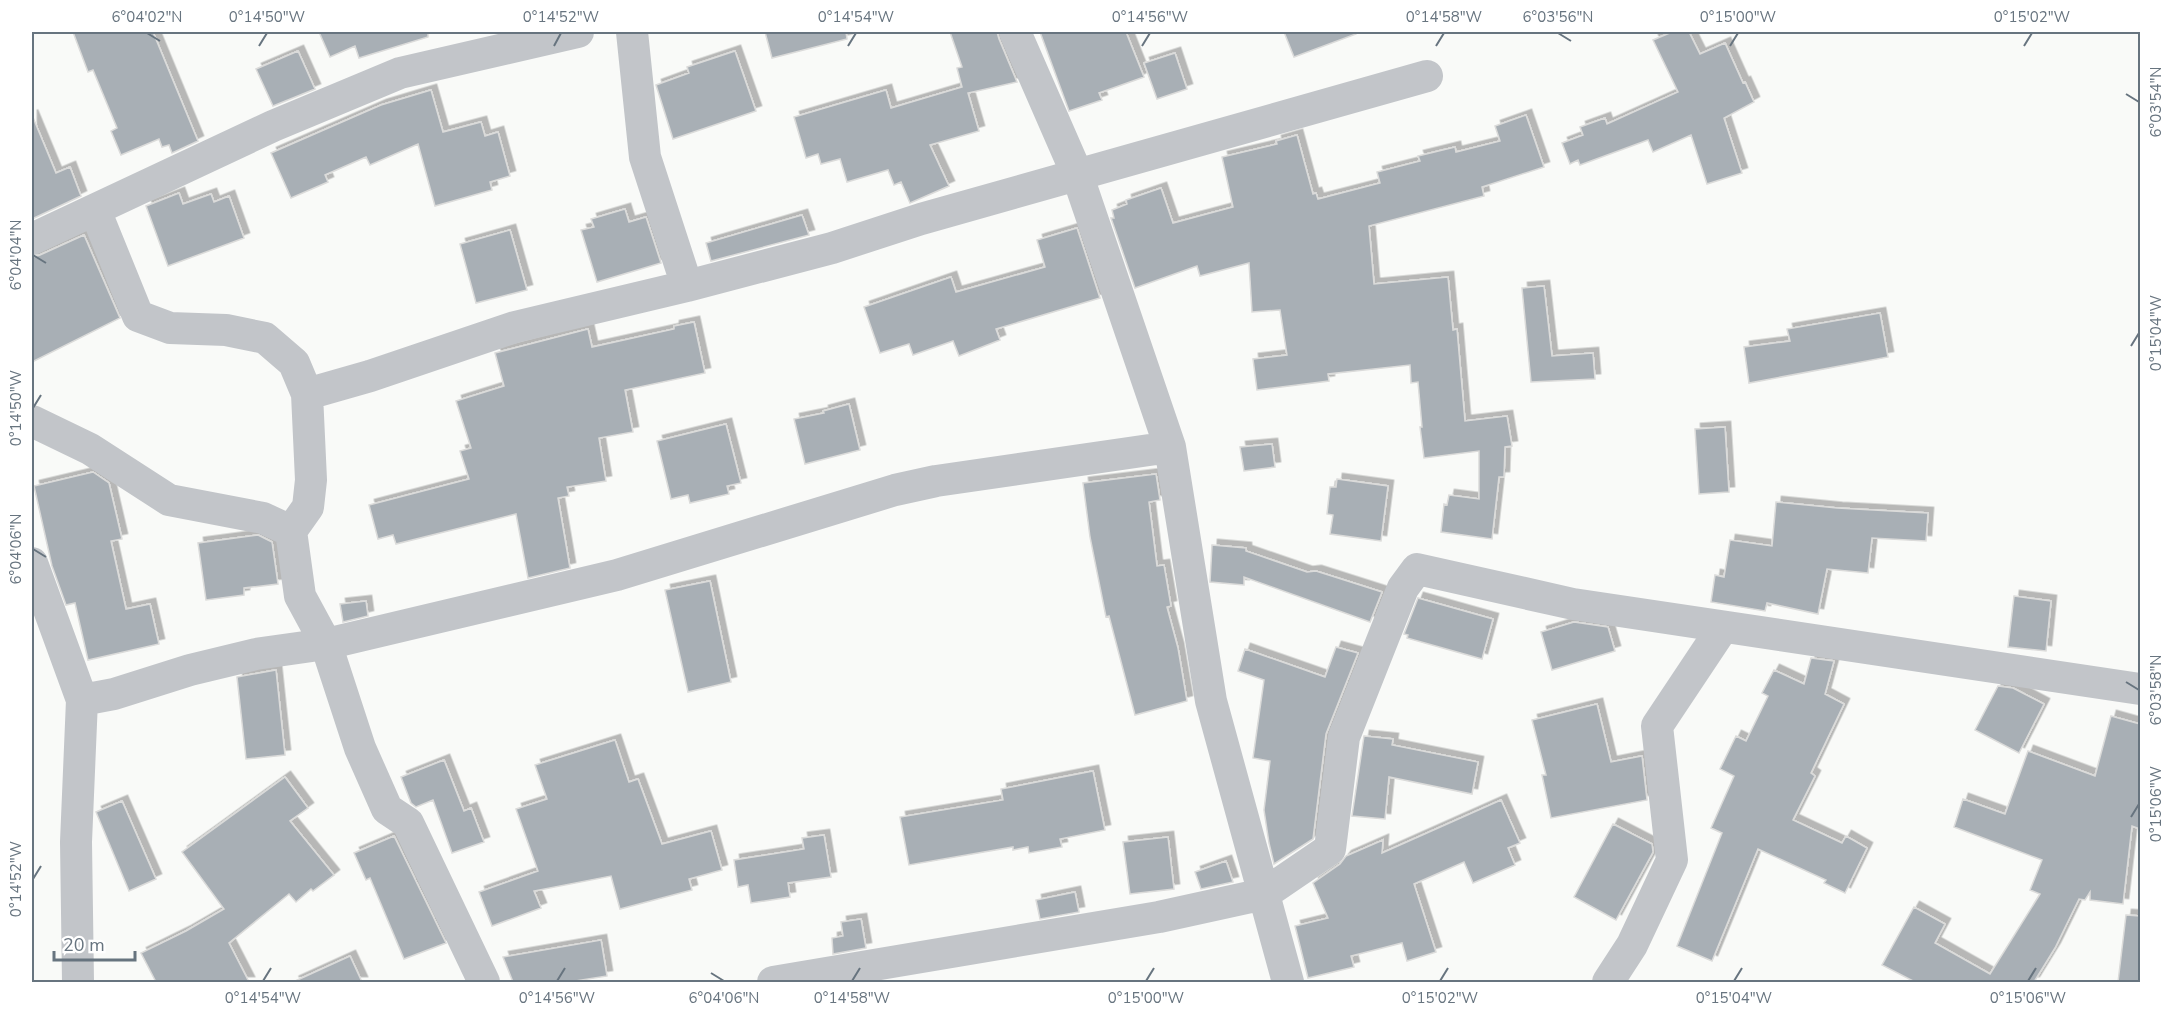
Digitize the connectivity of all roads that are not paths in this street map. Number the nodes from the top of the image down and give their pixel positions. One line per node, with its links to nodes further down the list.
1 (578, 32): 6 (street)
2 (632, 32): 8 (street)
3 (1015, 32): 5 (street)
4 (1427, 76): 5 (street)
5 (1077, 174): 8 (street); 11 (street)
6 (95, 210): 7 (street); 9 (street)
7 (32, 239)
8 (687, 286): 9 (street)
9 (307, 394): 12 (street)
10 (32, 421): 12 (street)
11 (1170, 447): 15 (street); 18 (street)
12 (291, 531): 15 (street)
13 (32, 562): 17 (street)
14 (1723, 627): 16 (street); 18 (street); 23 (street)
15 (326, 644): 17 (street); 20 (street)
16 (2140, 689)
17 (82, 700): 19 (street)
18 (1264, 894): 21 (street); 22 (street)
19 (78, 982)
20 (484, 982)
21 (773, 982)
22 (1288, 982)
23 (1608, 982)

